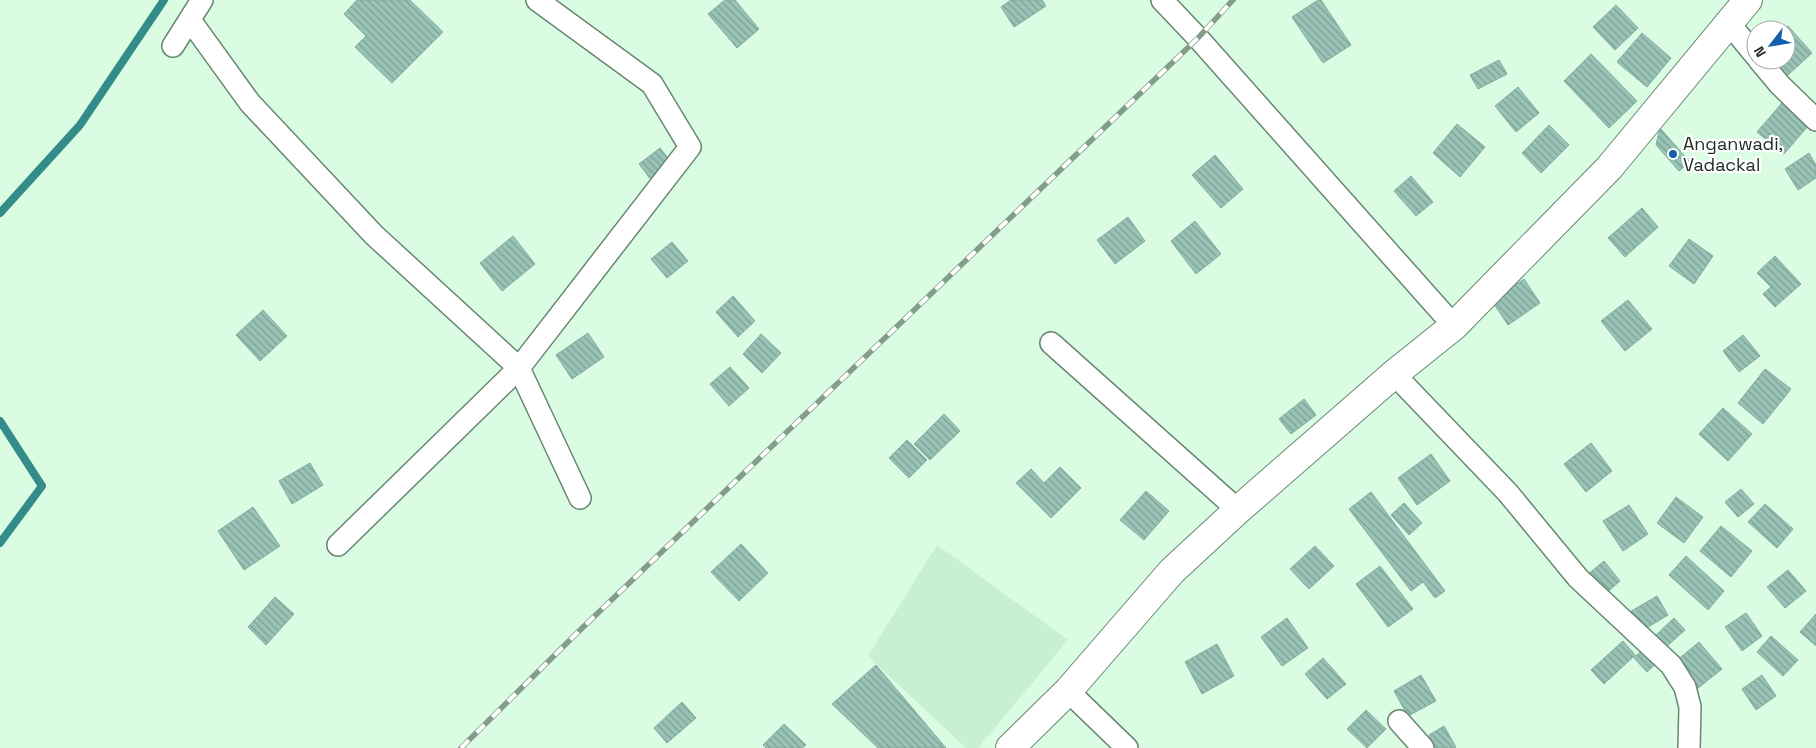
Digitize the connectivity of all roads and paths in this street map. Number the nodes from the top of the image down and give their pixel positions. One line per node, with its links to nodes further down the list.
1 (202, 0): 5 (street)
2 (537, 0): 13 (street)
3 (1162, 0): 11 (street)
4 (1748, 0): 6 (main road)
5 (190, 20): 8 (street); 13 (street)
6 (1728, 22): 7 (street); 11 (main road)
7 (1746, 44)
8 (173, 46)
9 (1768, 70): 10 (street)
10 (1816, 120)
11 (1454, 326): 14 (main road)
12 (1051, 343): 16 (street)
13 (519, 368): 15 (street); 17 (street)
14 (1394, 374): 16 (main road); 23 (street)
15 (580, 498)
16 (1238, 510): 18 (main road)
17 (338, 545)
18 (1068, 691): 20 (main road); 21 (street)
19 (1399, 721): 22 (street)
20 (1010, 748)
21 (1127, 748)
22 (1423, 748)
23 (1689, 748)

